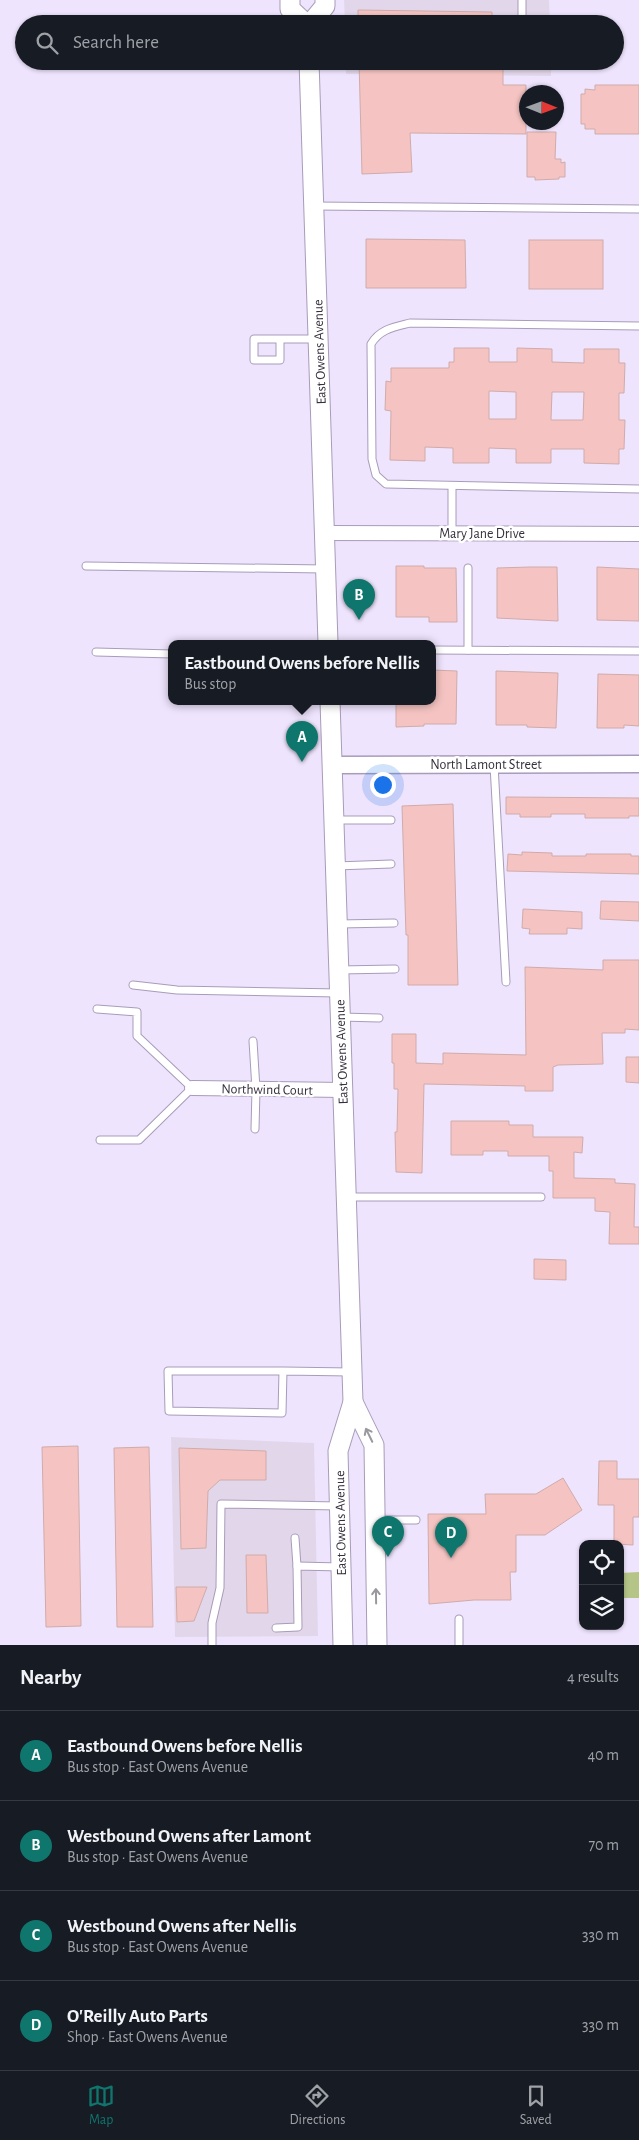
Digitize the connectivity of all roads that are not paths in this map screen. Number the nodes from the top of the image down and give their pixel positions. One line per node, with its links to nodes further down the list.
1 (290, 0): 4 (main road)
2 (325, 0): 5 (main road)
3 (522, 0): 6 (lane)
4 (297, 15)
5 (316, 15)
6 (522, 15)
7 (310, 70): 8 (main road, East Owens Avenue)
8 (314, 206): 9 (lane); 12 (main road, East Owens Avenue)
9 (639, 209)
10 (639, 326): 13 (lane)
11 (280, 339): 11 (lane); 12 (lane)
12 (318, 339): 15 (main road, East Owens Avenue)
13 (452, 486): 14 (lane); 16 (lane)
14 (639, 488)
15 (325, 533): 16 (street, Mary Jane Drive); 20 (main road, East Owens Avenue)
16 (452, 534): 17 (street, Mary Jane Drive)
17 (639, 534)
18 (86, 566): 20 (lane)
19 (468, 568): 23 (lane)
20 (326, 569): 21 (main road, East Owens Avenue)
21 (328, 640)
22 (436, 650): 23 (lane)
23 (468, 650): 24 (lane)
24 (639, 651)
25 (96, 652): 26 (lane)
26 (168, 654)
27 (330, 705): 30 (main road, East Owens Avenue)
28 (494, 764): 29 (street, North Lamont Street); 30 (street, North Lamont Street); 39 (lane)
29 (639, 764)
30 (332, 765): 31 (main road, East Owens Avenue)
31 (334, 820): 32 (lane); 34 (main road, East Owens Avenue)
32 (391, 820)
33 (391, 864): 34 (lane)
34 (335, 866): 36 (main road, East Owens Avenue)
35 (394, 923): 36 (lane)
36 (337, 924): 38 (main road, East Owens Avenue)
37 (395, 968): 38 (lane)
38 (339, 970): 41 (main road, East Owens Avenue)
39 (506, 982)
40 (133, 985): 41 (lane)
41 (339, 993): 43 (main road, East Owens Avenue)
42 (98, 1009): 46 (lane)
43 (340, 1017): 44 (lane); 48 (main road, East Owens Avenue)
44 (379, 1018)
45 (253, 1041): 47 (lane)
46 (192, 1088): 47 (street, Northwind Court); 50 (lane)
47 (256, 1089): 48 (street, Northwind Court); 49 (lane)
48 (343, 1090): 51 (main road, East Owens Avenue)
49 (254, 1129)
50 (100, 1140)
51 (346, 1197): 52 (lane); 54 (main road, East Owens Avenue)
52 (541, 1197)
53 (283, 1371): 53 (lane); 54 (lane)
54 (352, 1372): 55 (main road, East Owens Avenue)
55 (353, 1402): 56 (main road, East Owens Avenue); 57 (main road, East Owens Avenue, one-way to 55)
56 (340, 1506): 61 (main road, East Owens Avenue); 64 (lane)
57 (375, 1520): 58 (lane); 66 (main road, East Owens Avenue, one-way to 57)
58 (416, 1520)
59 (294, 1538): 60 (lane)
60 (297, 1566): 61 (lane); 63 (lane)
61 (341, 1567): 65 (main road, East Owens Avenue)
62 (458, 1619): 67 (lane)
63 (276, 1628)
64 (212, 1645)
65 (343, 1645)
66 (377, 1645)
67 (459, 1645)

